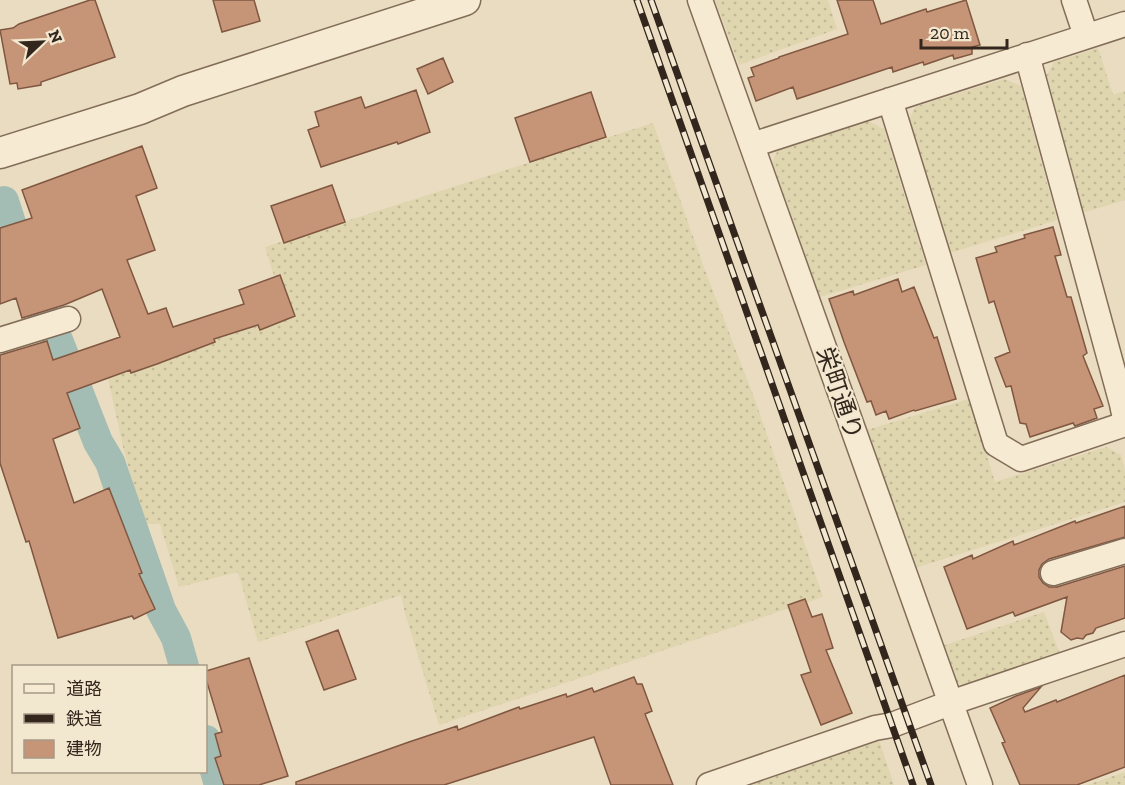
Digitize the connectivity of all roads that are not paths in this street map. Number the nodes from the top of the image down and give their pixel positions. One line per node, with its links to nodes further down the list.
1 (465, 0): 9 (street)
2 (700, 0): 8 (street, 栄町通り)
3 (1074, 0): 5 (street)
4 (1125, 24): 5 (street)
5 (1086, 36): 6 (street)
6 (1027, 55): 7 (street); 12 (street)
7 (890, 100): 8 (street); 13 (street)
8 (752, 145): 17 (street, 栄町通り)
9 (0, 153)
10 (68, 319): 11 (street)
11 (0, 340)
12 (1125, 419)
13 (1125, 424)
14 (1125, 551): 15 (street)
15 (1053, 573)
16 (1125, 644): 17 (street)
17 (950, 703): 18 (street); 19 (street, 栄町通り)
18 (709, 785)
19 (980, 785)

